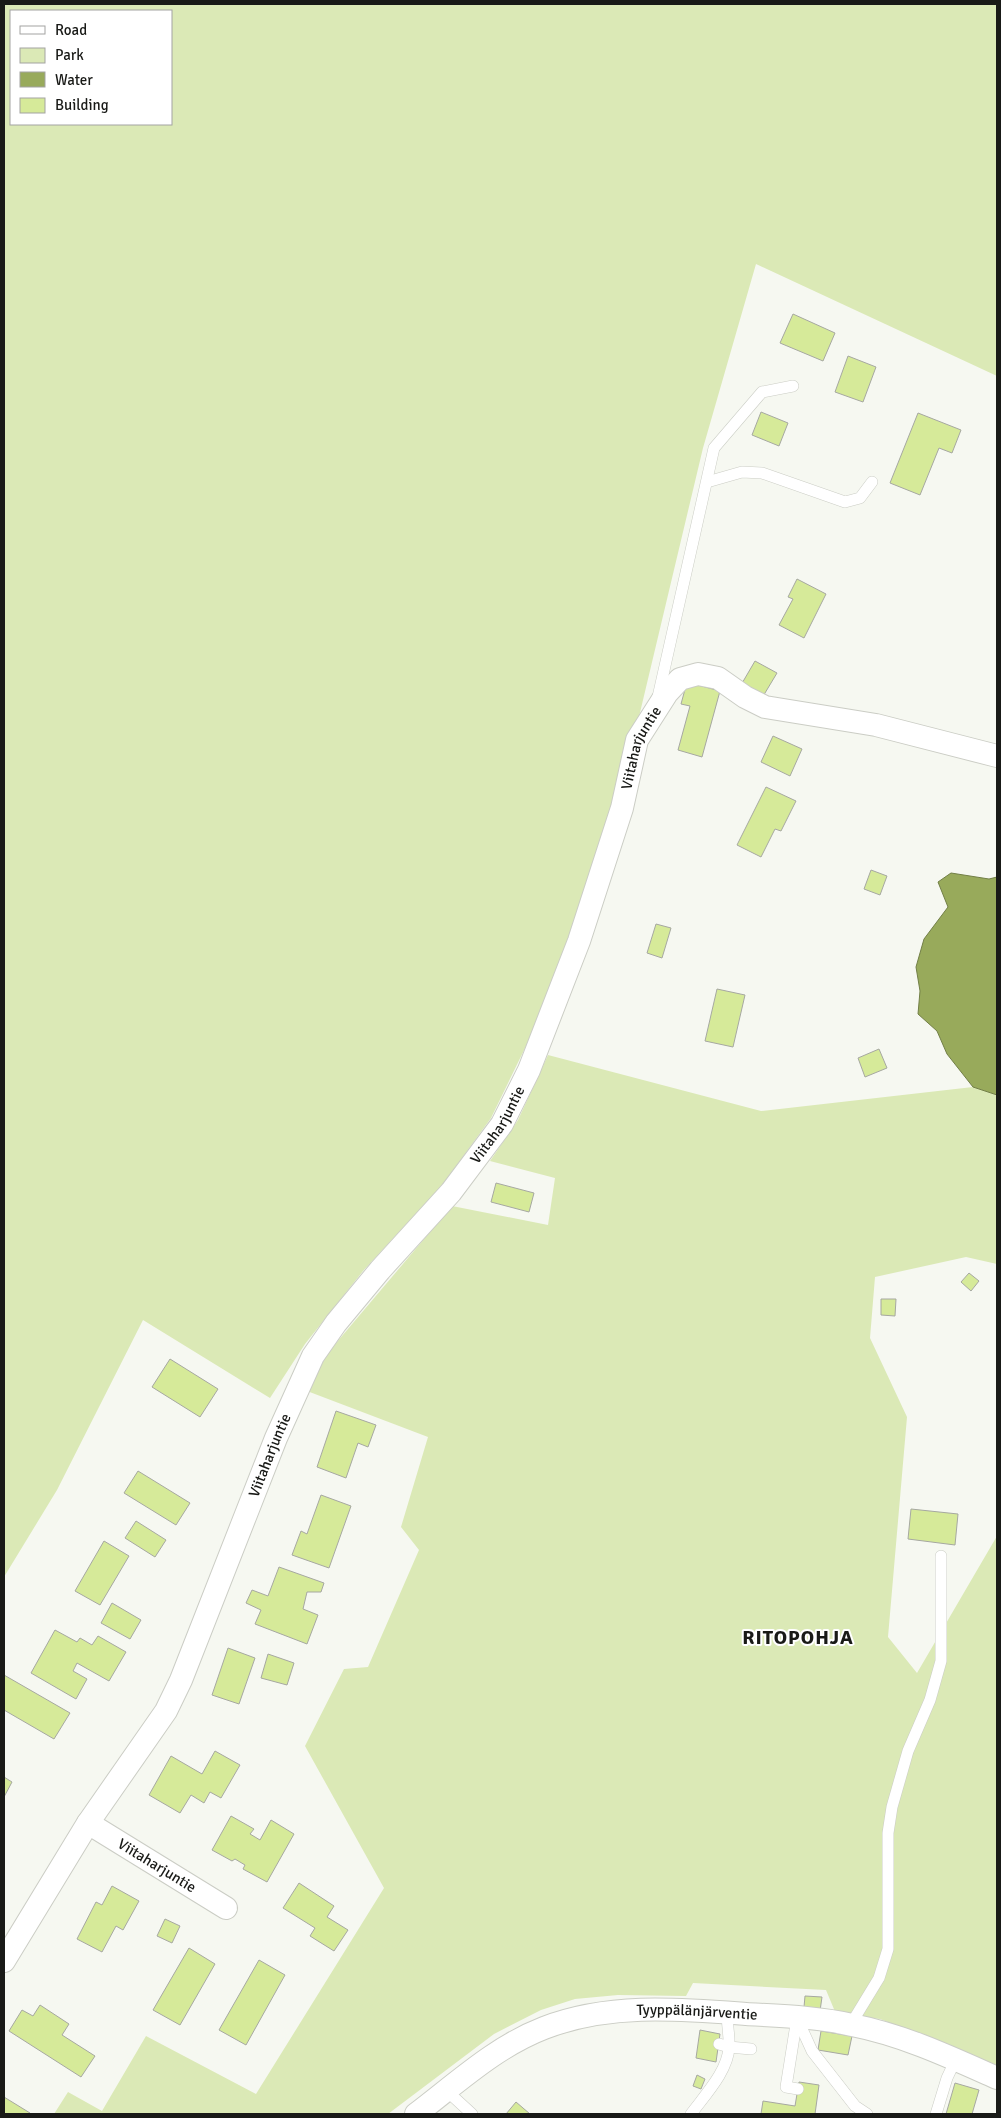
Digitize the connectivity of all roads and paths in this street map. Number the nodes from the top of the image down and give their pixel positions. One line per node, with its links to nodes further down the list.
1 (793, 386): 2 (lane)
2 (706, 482): 3 (lane); 4 (lane)
3 (872, 482)
4 (656, 709): 5 (street, Viitaharjuntie); 7 (street, Viitaharjuntie)
5 (997, 756)
6 (941, 1556): 12 (lane)
7 (88, 1823): 8 (street, Viitaharjuntie); 9 (street, Viitaharjuntie)
8 (226, 1908)
9 (4, 1961)
10 (728, 2012): 11 (street, Tyyppälänjärventie); 13 (lane); 18 (street, Tyyppälänjärventie)
11 (797, 2018): 12 (street, Tyyppälänjärventie); 17 (lane); 22 (lane)
12 (851, 2024): 15 (street, Tyyppälänjärventie)
13 (724, 2046): 14 (lane); 21 (lane)
14 (751, 2049)
15 (956, 2059): 16 (street, Tyyppälänjärventie); 23 (lane)
16 (997, 2078)
17 (798, 2089)
18 (447, 2091): 19 (street, Tyyppälänjärventie); 20 (lane)
19 (416, 2114)
20 (472, 2114)
21 (691, 2114)
22 (867, 2114)
23 (936, 2114)

